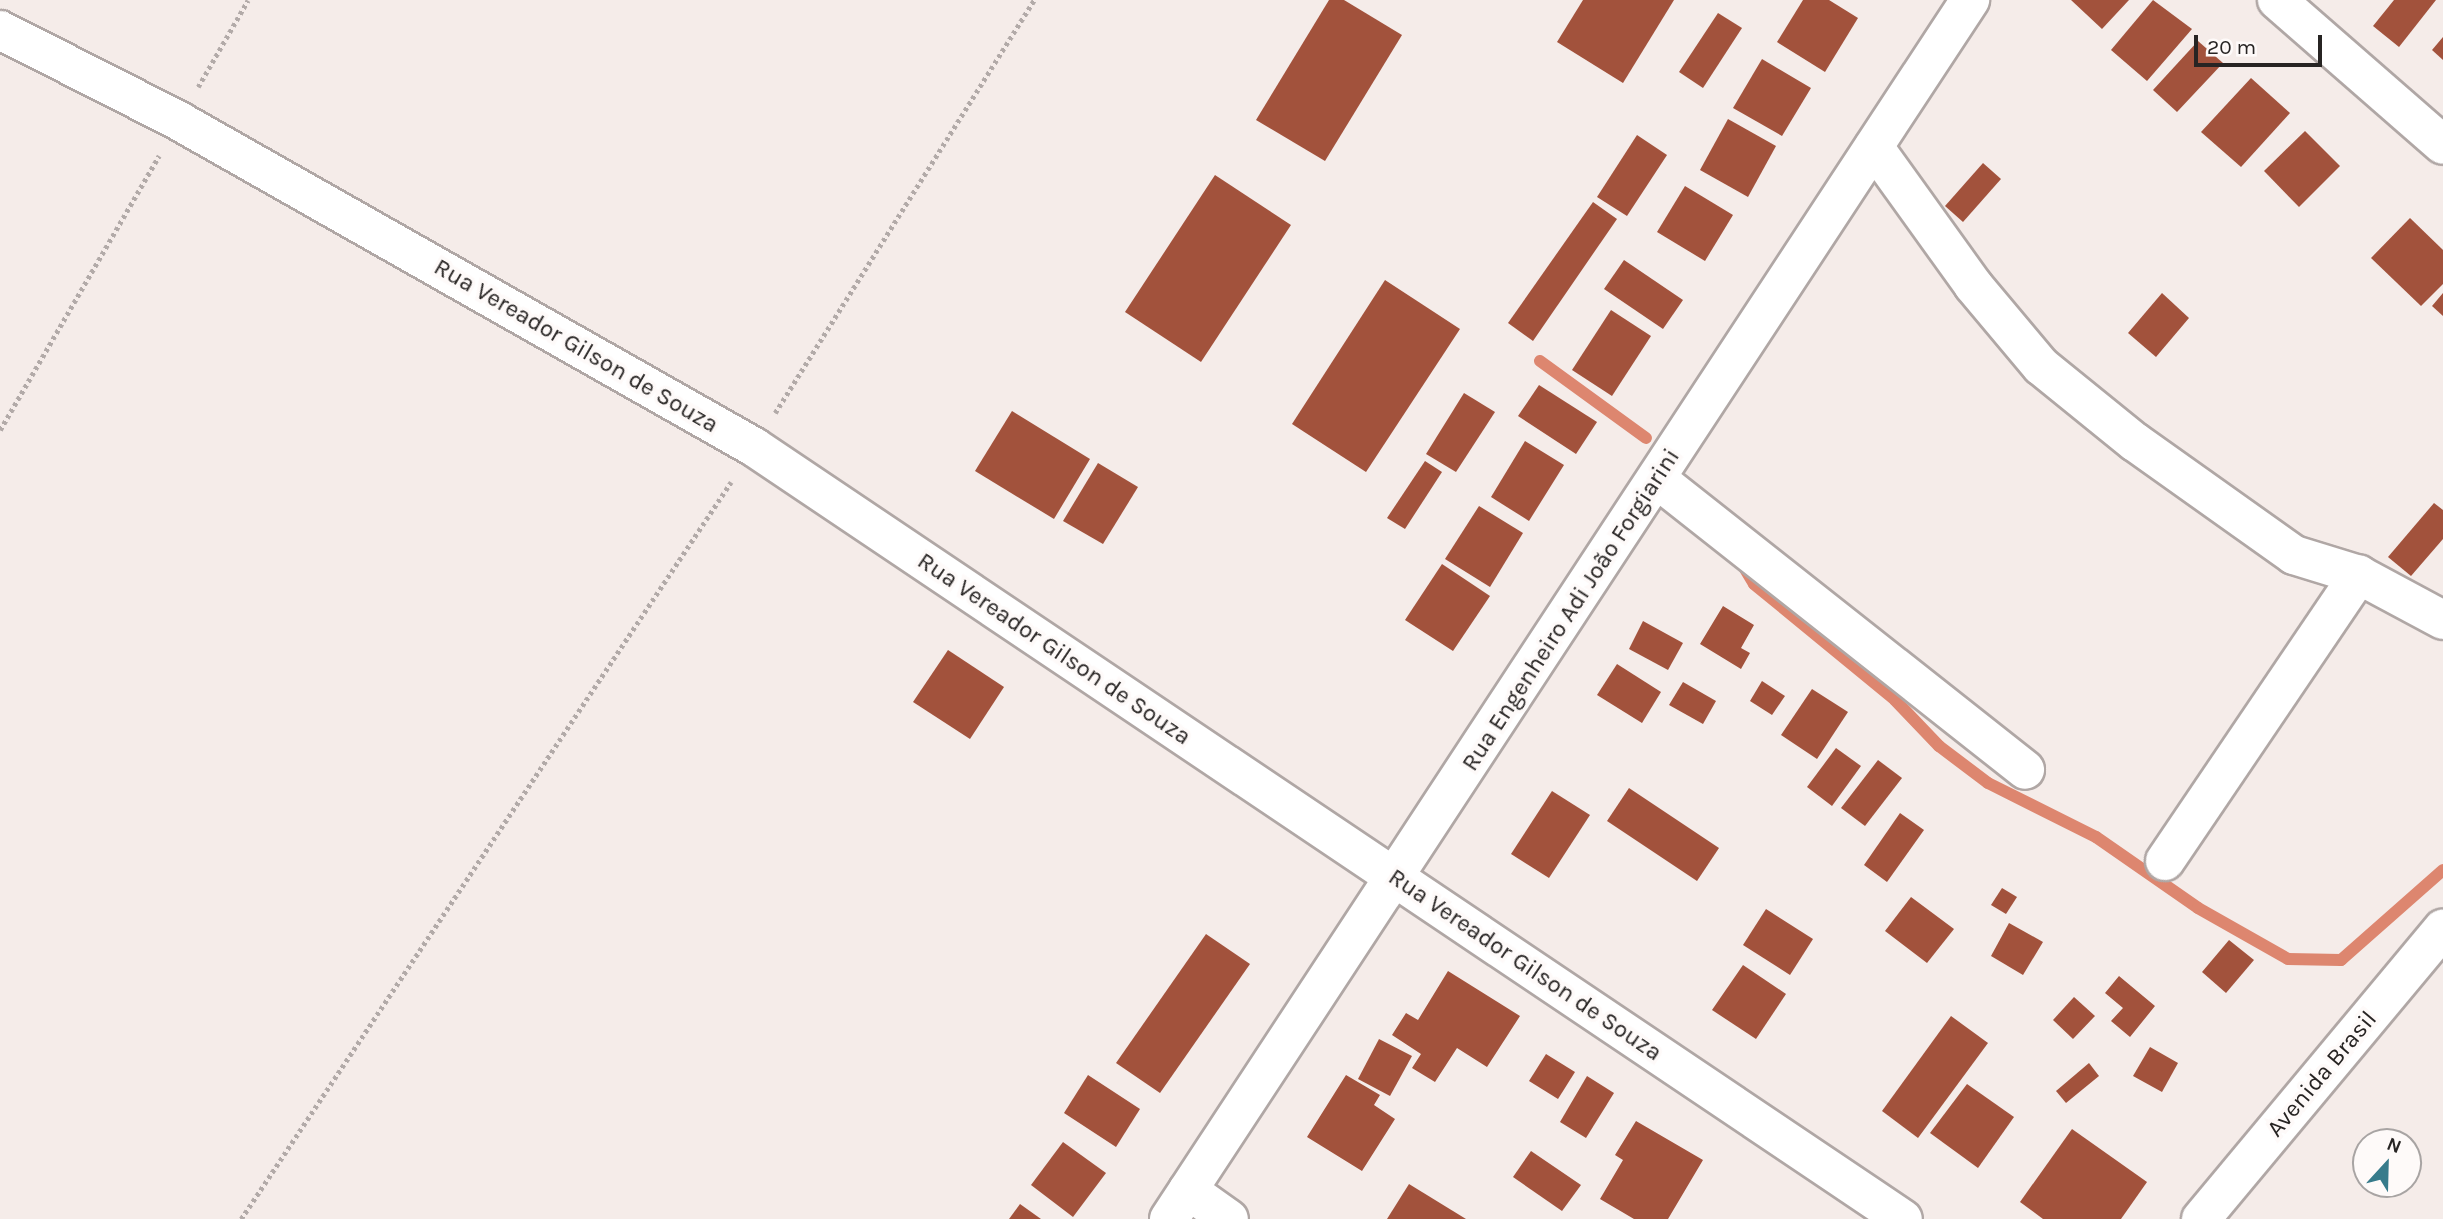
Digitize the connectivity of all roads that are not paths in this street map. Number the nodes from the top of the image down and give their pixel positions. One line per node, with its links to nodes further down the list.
1 (1970, 0): 5 (street, Rua Engenheiro Adi João Forgiarini)
2 (2277, 0): 4 (street)
3 (0, 30): 11 (street, Rua Vereador Gilson de Souza)
4 (2443, 145)
5 (1874, 147): 6 (street, Rua Engenheiro Adi João Forgiarini); 7 (street)
6 (1657, 479): 9 (street); 11 (street, Rua Engenheiro Adi João Forgiarini)
7 (2359, 575): 8 (street); 10 (street)
8 (2443, 620)
9 (2025, 770)
10 (2165, 861)
11 (1395, 878): 13 (street, Rua Engenheiro Adi João Forgiarini); 15 (street, Rua Vereador Gilson de Souza)
12 (2443, 929): 16 (street, Avenida Brasil)
13 (1178, 1205): 14 (street)
14 (1229, 1219)
15 (1903, 1219)
16 (2201, 1219)

